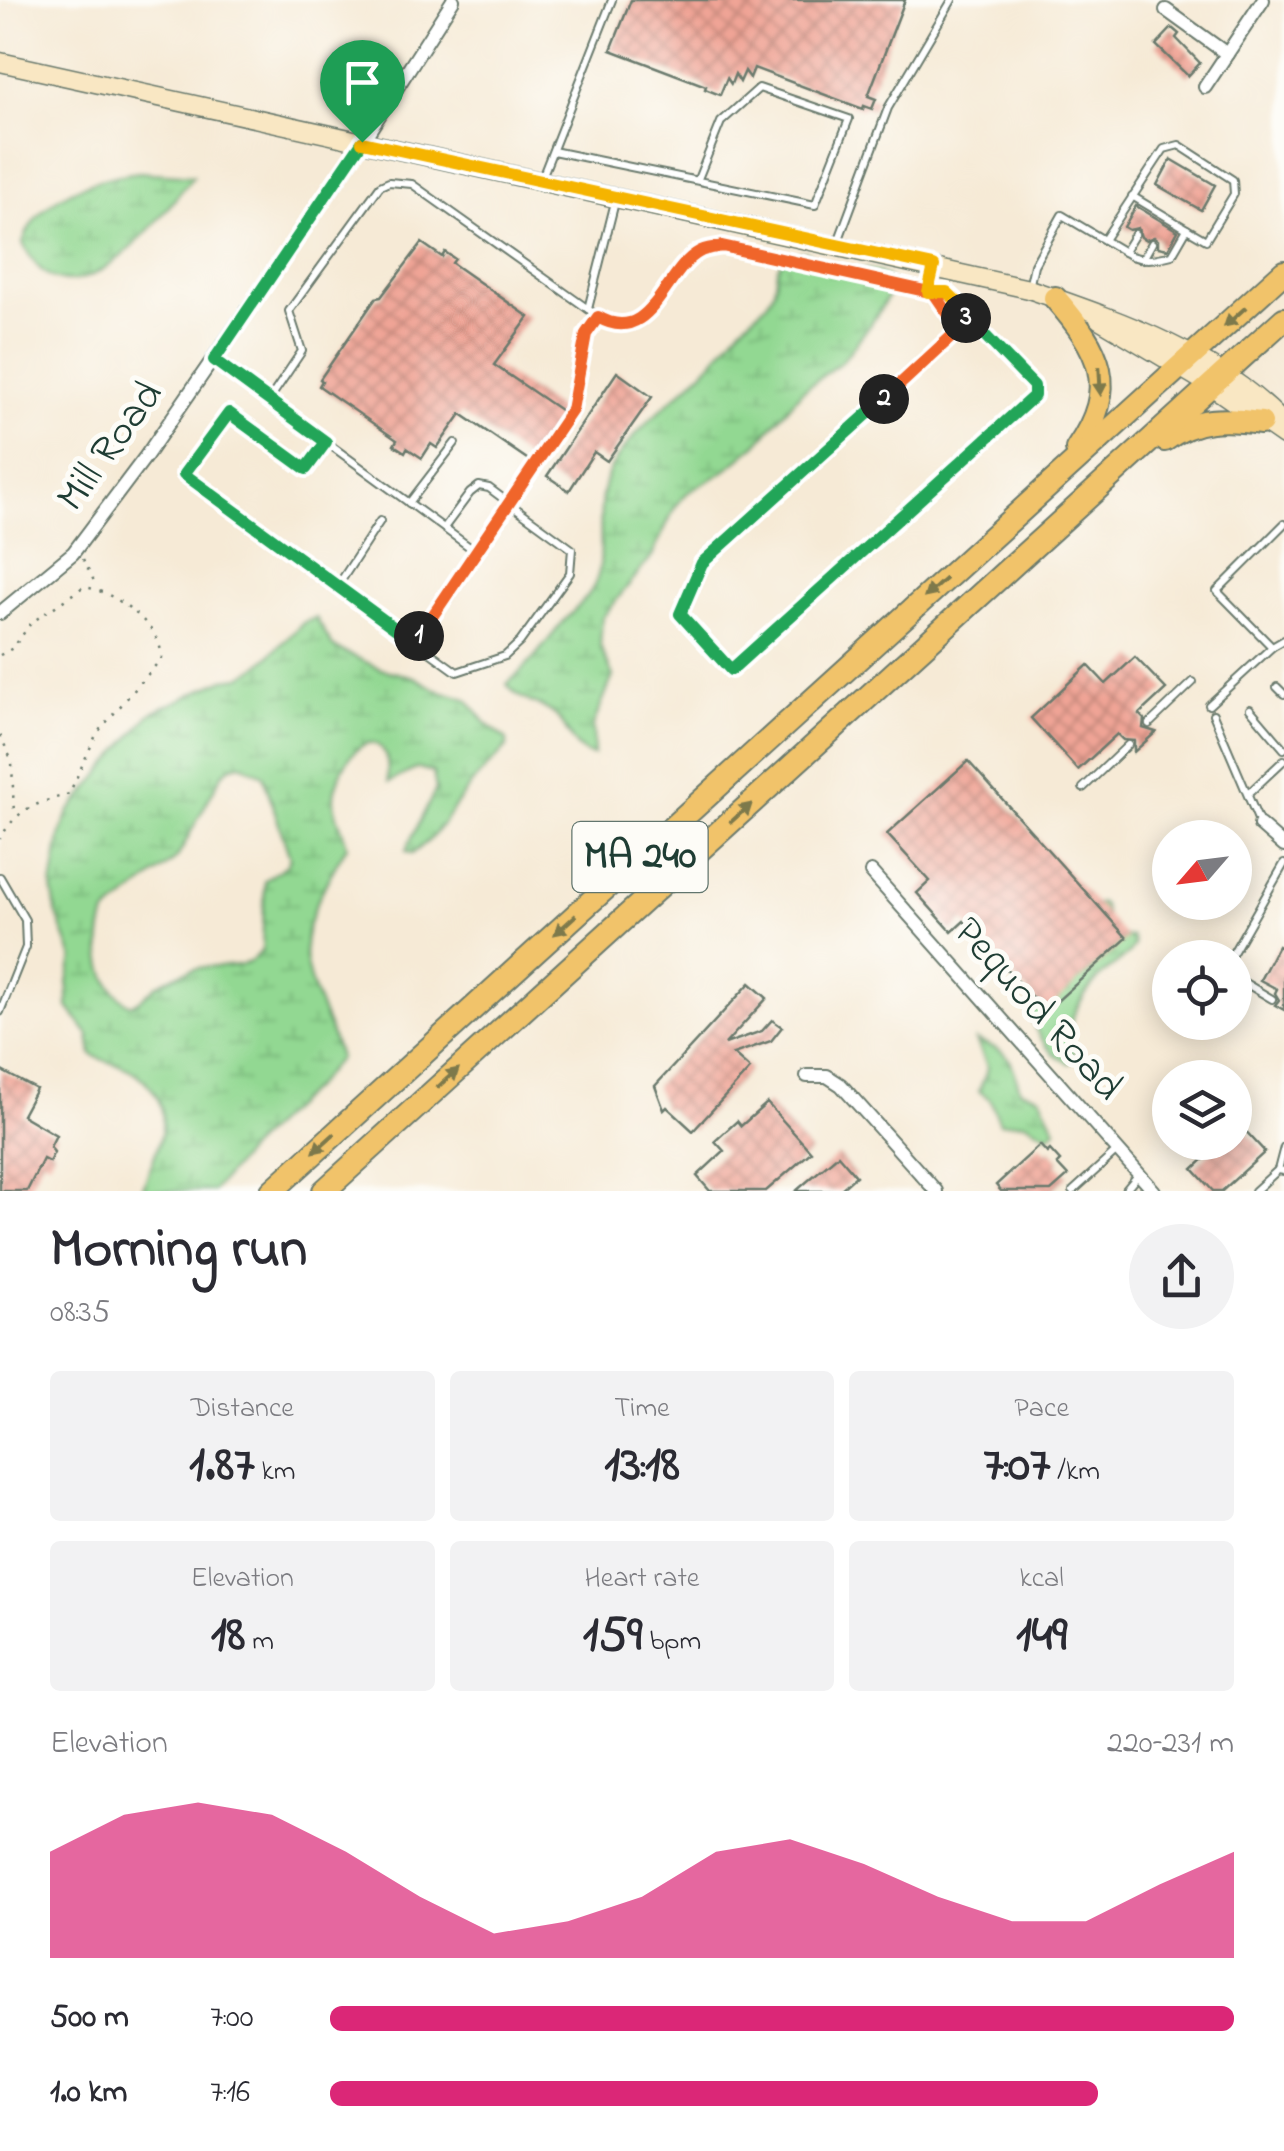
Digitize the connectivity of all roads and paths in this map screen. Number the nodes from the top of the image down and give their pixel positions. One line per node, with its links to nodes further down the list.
1 (453, 0): 9 (street, Mill Road)
2 (612, 0): 10 (lane)
3 (952, 0): 19 (lane)
4 (1263, 0): 6 (street)
5 (1166, 10): 6 (street)
6 (1227, 54): 8 (street)
7 (0, 62): 9 (street)
8 (1205, 86)
9 (362, 142): 12 (street); 31 (street, Mill Road)
10 (553, 151): 11 (lane); 12 (lane)
11 (698, 179): 11 (lane)
12 (541, 180): 14 (street)
13 (1132, 196): 15 (lane); 15 (lane); 17 (lane)
14 (616, 197): 19 (street); 27 (lane)
15 (1188, 229): 21 (lane)
16 (1135, 234): 20 (lane)
17 (1104, 240): 20 (lane); 24 (lane)
18 (1152, 244): 21 (lane)
19 (837, 246): 22 (street)
20 (1124, 252): 21 (lane)
21 (1142, 260)
22 (934, 266): 24 (street); 25 (lane)
23 (1284, 272): 32 (highway, MA 240, one-way to 32)
24 (1029, 289): 26 (street)
25 (931, 292): 28 (lane); 30 (lane); 30 (lane)
26 (1055, 298): 32 (street); 39 (highway, one-way to 39)
27 (588, 309): 28 (lane); 34 (lane)
28 (598, 317): 41 (path)
29 (1284, 319): 33 (highway, MA 240)
30 (964, 325): 30 (lane)
31 (214, 360): 34 (lane); 48 (street, Mill Road)
32 (1185, 362): 33 (street); 39 (highway, MA 240)
33 (1216, 380): 35 (street); 42 (highway, MA 240)
34 (269, 400): 37 (lane)
35 (1272, 423): 36 (street); 42 (highway)
36 (1284, 436)
37 (326, 442): 40 (lane); 47 (lane)
38 (456, 443): 40 (lane)
39 (1057, 478): 82 (highway, MA 240, one-way to 82)
40 (409, 502): 45 (lane)
41 (508, 502): 45 (lane); 46 (lane); 50 (lane)
42 (1075, 508): 83 (highway, MA 240, one-way to 42)
43 (380, 521): 47 (lane)
44 (1284, 524): 51 (lane)
45 (444, 528): 46 (lane)
46 (475, 551): 50 (lane)
47 (337, 586): 50 (lane)
48 (0, 613)
49 (1284, 640): 51 (lane)
50 (415, 643)
51 (1272, 647): 56 (lane)
52 (0, 656): 66 (path)
53 (1193, 682): 59 (lane)
54 (1277, 687): 55 (lane)
55 (1284, 694)
56 (1209, 705)
57 (1250, 708): 62 (lane)
58 (1214, 714): 65 (lane)
59 (1150, 724)
60 (0, 735): 66 (path)
61 (1128, 745): 64 (lane)
62 (1284, 749)
63 (1284, 760): 65 (lane)
64 (1084, 788)
65 (1248, 794): 67 (lane)
66 (14, 818): 68 (path)
67 (1260, 825): 69 (street)
68 (0, 839)
69 (1284, 846)
70 (1284, 864): 73 (lane)
71 (871, 872): 79 (street, Pequod Road)
72 (0, 876): 76 (lane)
73 (1240, 940)
74 (1252, 988): 75 (lane)
75 (1272, 999)
76 (0, 1012)
77 (807, 1076): 84 (street)
78 (1284, 1147): 80 (lane)
79 (1118, 1150): 81 (street, Pequod Road); 85 (lane)
80 (1281, 1171): 88 (lane)
81 (1139, 1174): 86 (lane); 87 (street, Pequod Road)
82 (272, 1191)
83 (324, 1191)
84 (936, 1191)
85 (1073, 1191)
86 (1125, 1191)
87 (1154, 1191)
88 (1255, 1191)

